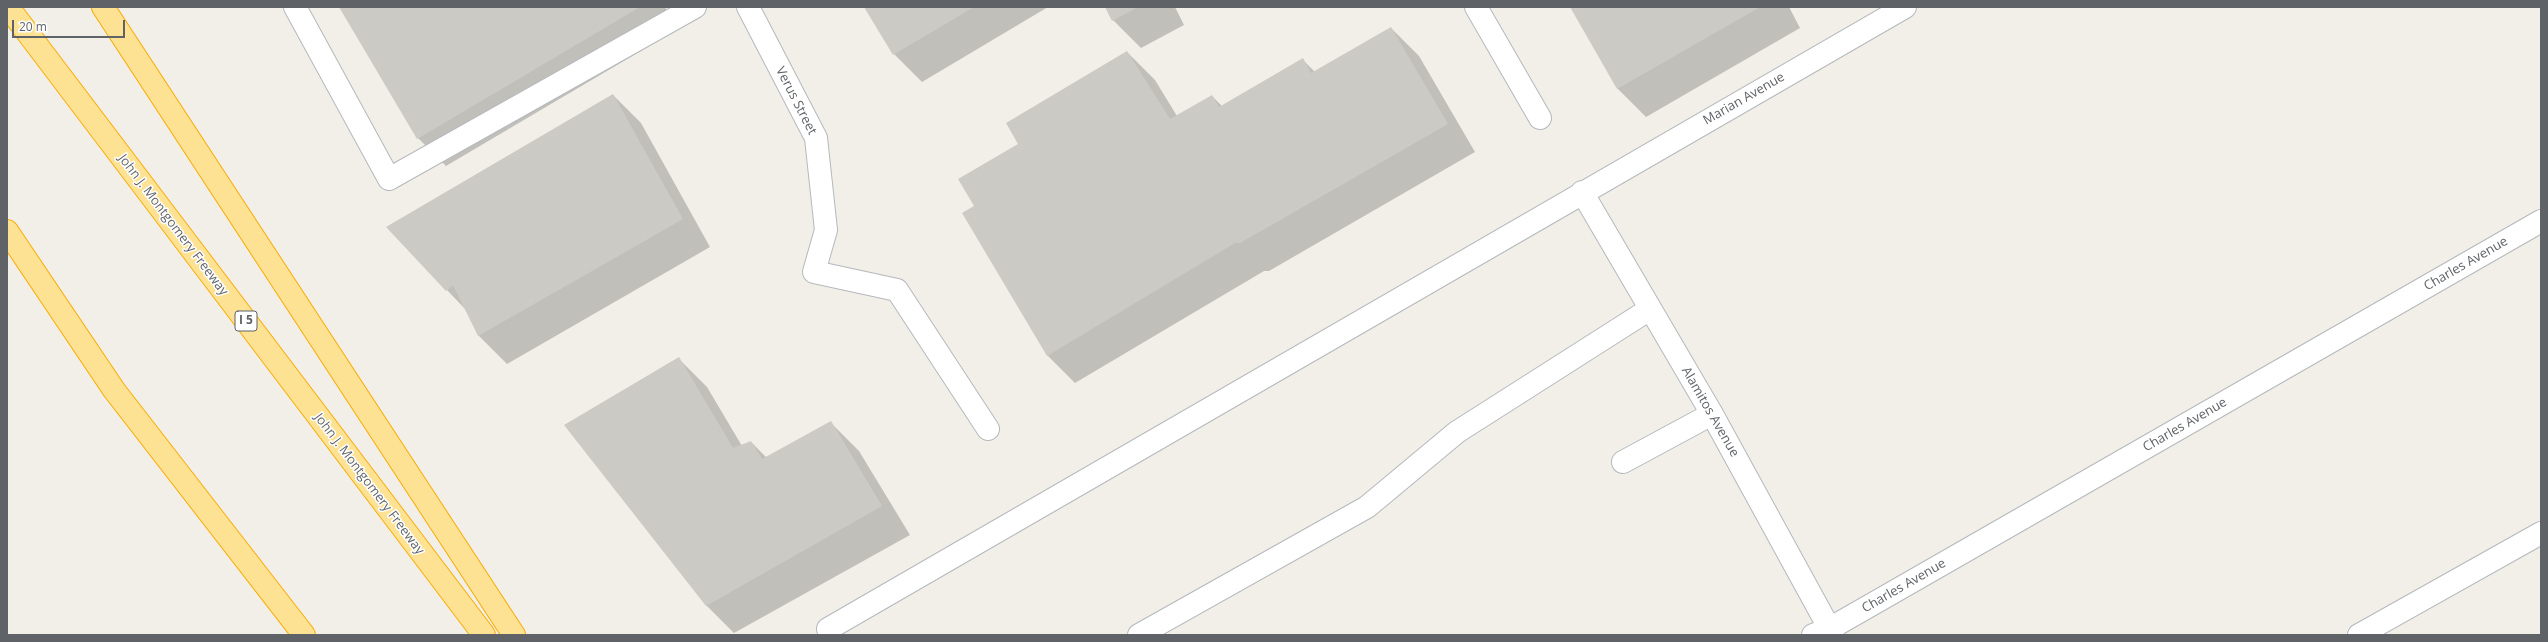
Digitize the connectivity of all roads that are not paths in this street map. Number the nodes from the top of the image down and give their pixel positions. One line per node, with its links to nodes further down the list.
1 (8, 7): 20 (highway, John J. Montgomery Freeway / I 5)
2 (103, 7): 21 (highway)
3 (295, 7): 4 (street)
4 (695, 7)
5 (748, 7): 14 (street, Verus Street)
6 (1476, 7): 8 (street)
7 (1905, 7): 9 (street, Marian Avenue)
8 (1540, 118)
9 (1582, 192): 12 (street, Alamitos Avenue); 17 (street, Marian Avenue)
10 (2541, 221): 18 (street, Charles Avenue)
11 (7, 231): 19 (highway)
12 (1650, 309): 13 (street, Alamitos Avenue); 22 (street)
13 (1712, 414): 15 (street); 18 (street, Alamitos Avenue)
14 (988, 429)
15 (1623, 462)
16 (2541, 533): 23 (street)
17 (828, 629)
18 (1825, 633)
19 (304, 635)
20 (484, 635)
21 (514, 635)
22 (1139, 635)
23 (2359, 635)

